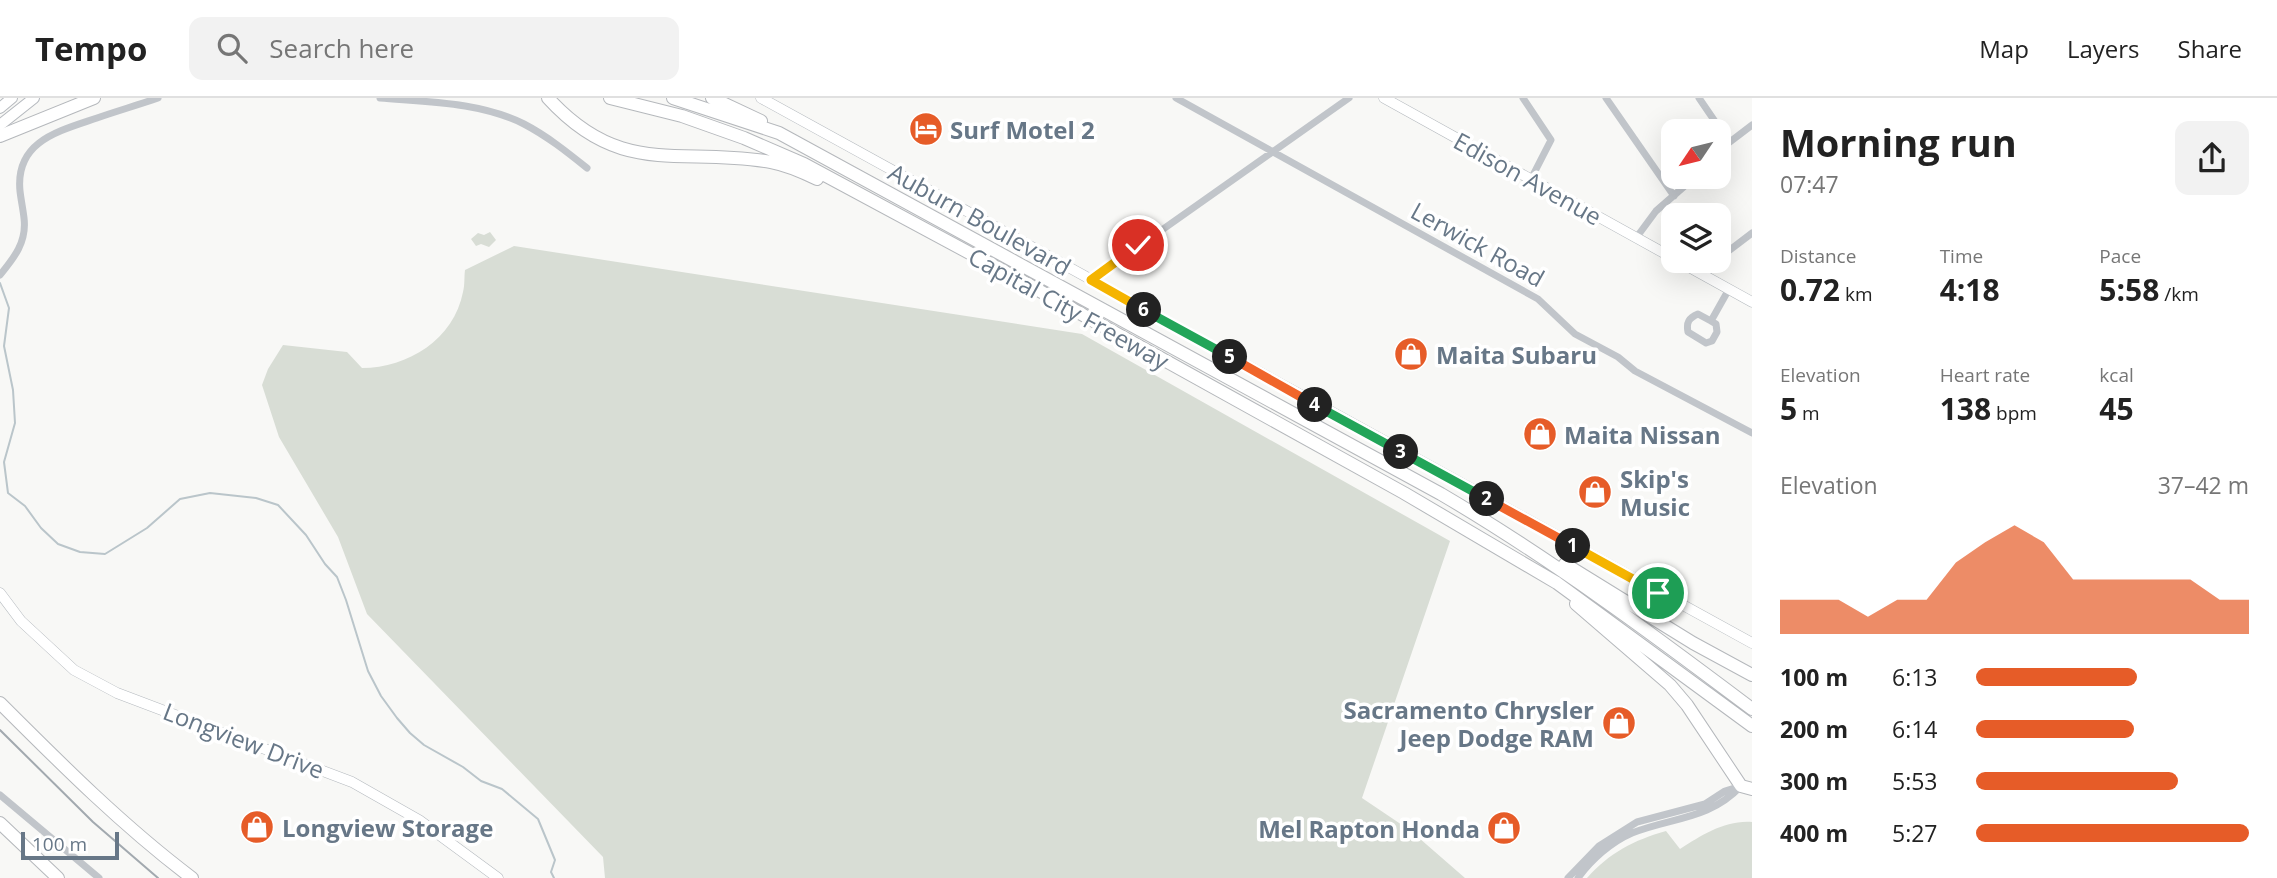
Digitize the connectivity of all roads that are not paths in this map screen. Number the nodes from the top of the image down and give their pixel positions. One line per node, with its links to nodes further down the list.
1 (12, 98): 17 (main road)
2 (34, 98): 19 (main road)
3 (94, 98): 22 (highway)
4 (158, 98): 36 (street)
5 (380, 98): 25 (street)
6 (548, 98): 29 (highway)
7 (610, 98): 29 (highway, Capital City Freeway)
8 (673, 98): 21 (highway, Capital City Freeway)
9 (712, 98): 21 (highway)
10 (761, 98): 38 (main road, Auburn Boulevard)
11 (1177, 98): 24 (street, Lerwick Road)
12 (1349, 98): 24 (street)
13 (1384, 98): 26 (main road, Edison Avenue)
14 (1523, 98): 26 (street)
15 (1606, 98): 28 (street)
16 (1699, 98): 18 (street)
17 (0, 108)
18 (1713, 119)
19 (0, 125)
20 (1752, 125): 23 (street)
21 (779, 133): 43 (highway, Capital City Freeway)
22 (0, 136)
23 (1731, 141)
24 (1273, 151): 38 (street); 42 (street, Lerwick Road)
25 (587, 168)
26 (1531, 179): 31 (main road, Edison Avenue)
27 (1682, 189): 28 (street)
28 (1674, 196): 31 (street)
29 (897, 214): 44 (highway, Capital City Freeway)
30 (1752, 233): 32 (street)
31 (1636, 238): 33 (main road, Edison Avenue)
32 (1731, 250)
33 (1661, 252)
34 (1700, 273): 37 (main road)
35 (1707, 273): 37 (street)
36 (0, 275)
37 (1705, 276): 39 (main road)
38 (1091, 280): 46 (main road, Auburn Boulevard)
39 (1729, 289): 40 (main road); 41 (street)
40 (1752, 302)
41 (1711, 321): 41 (street)
42 (1752, 433)
43 (1473, 513): 47 (highway); 49 (highway, Capital City Freeway)
44 (1557, 583): 50 (highway, Capital City Freeway); 51 (highway)
45 (1, 599): 57 (main road, Longview Drive)
46 (1752, 643)
47 (1752, 675)
48 (0, 704): 56 (highway)
49 (1752, 709)
50 (1752, 726)
51 (1748, 784): 58 (street); 59 (street)
52 (0, 795): 55 (street)
53 (0, 823): 54 (highway)
54 (58, 878)
55 (99, 878)
56 (192, 878)
57 (498, 878)
58 (1568, 878)
59 (1578, 878)

